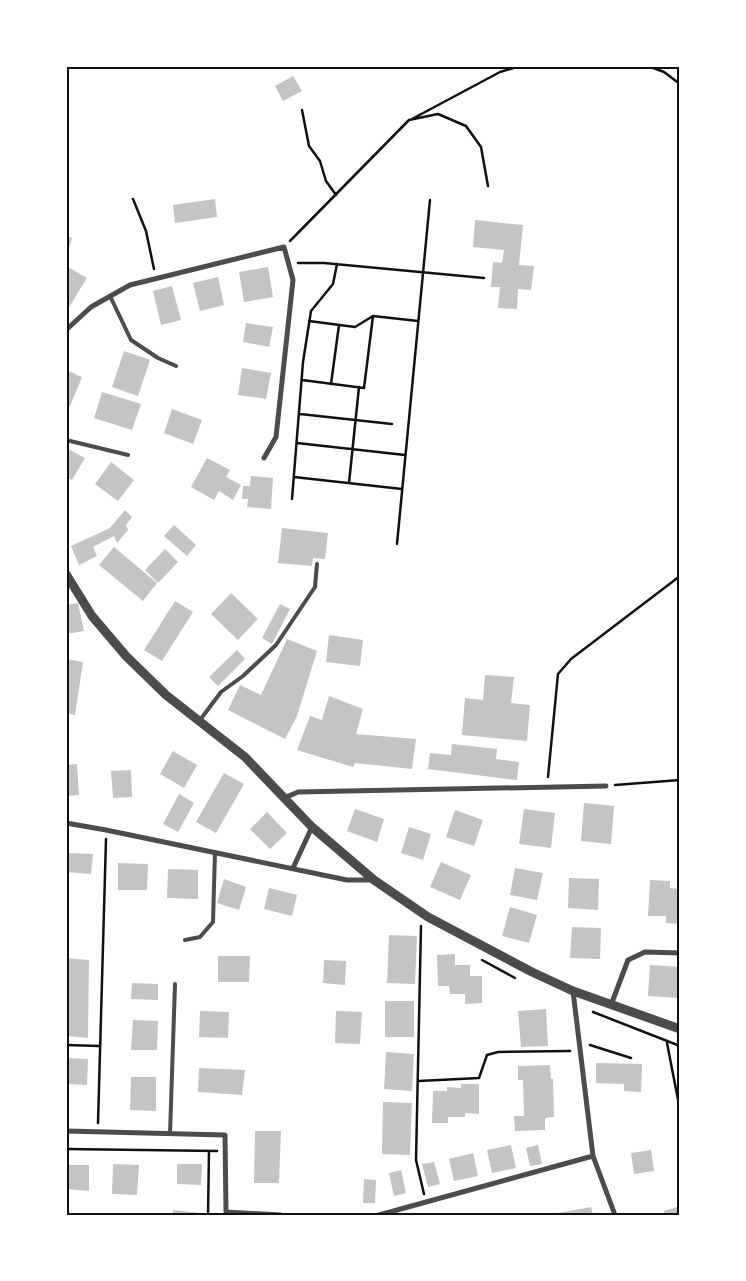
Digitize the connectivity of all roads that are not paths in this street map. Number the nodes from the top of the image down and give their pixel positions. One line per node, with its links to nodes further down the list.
1 (110, 296): 2 (street); 3 (lane); 6 (street)
2 (66, 330)
3 (176, 366)
4 (66, 440): 5 (lane)
5 (128, 455)
6 (264, 458)
7 (317, 564): 9 (lane)
8 (66, 574): 9 (street)
9 (198, 721): 11 (street)
10 (606, 786): 11 (street)
11 (284, 798): 13 (street)
12 (66, 824): 14 (street)
13 (312, 827): 15 (street); 16 (street)
14 (215, 852): 15 (street); 17 (lane)
15 (293, 868): 16 (street)
16 (374, 880): 20 (street)
17 (186, 940)
18 (680, 953): 21 (street)
19 (175, 984): 24 (lane)
20 (573, 991): 21 (street); 25 (street)
21 (611, 1005): 22 (street)
22 (680, 1029)
23 (66, 1132): 24 (street)
24 (170, 1134): 26 (street)
25 (593, 1156): 27 (street); 28 (street)
26 (281, 1215)
27 (379, 1215)
28 (615, 1215)

